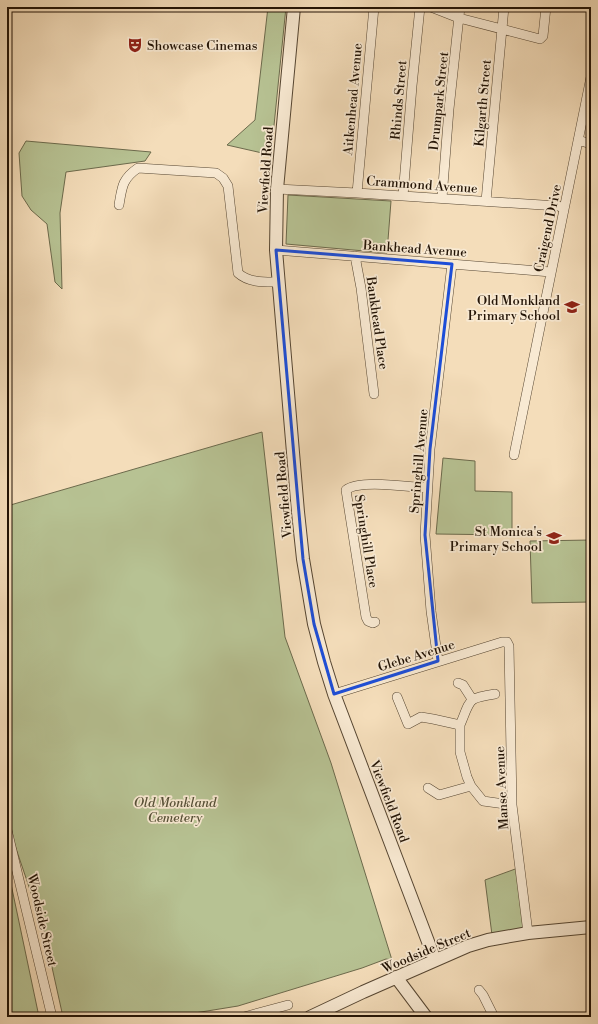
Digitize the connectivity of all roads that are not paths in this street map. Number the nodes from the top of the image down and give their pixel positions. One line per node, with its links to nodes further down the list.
1 (294, 7): 13 (street, Viewfield Road)
2 (374, 7): 14 (street, Aitkenhead Avenue)
3 (420, 7): 15 (street, Rhinds Street)
4 (431, 7): 8 (street)
5 (460, 7): 8 (street, Drumpark Street)
6 (504, 7): 9 (street, Kilgarth Street)
7 (546, 7): 9 (street)
8 (459, 18): 9 (street); 16 (street, Drumpark Street)
9 (502, 30): 17 (street, Kilgarth Street)
10 (591, 77): 11 (street, Craigend Drive)
11 (578, 140): 12 (street); 19 (street, Craigend Drive)
12 (591, 144)
13 (277, 189): 14 (street, Crammond Avenue); 20 (street, Viewfield Road)
14 (357, 193): 15 (street, Crammond Avenue)
15 (403, 196): 16 (street, Crammond Avenue)
16 (442, 198): 17 (street, Crammond Avenue)
17 (486, 201): 19 (street, Crammond Avenue)
18 (119, 204): 24 (street)
19 (564, 208): 23 (street, Craigend Drive)
20 (276, 250): 21 (street, Bankhead Avenue); 24 (street, Viewfield Road)
21 (355, 256): 22 (street, Bankhead Avenue); 25 (street, Bankhead Place)
22 (452, 264): 23 (street, Bankhead Avenue); 27 (street, Springhill Avenue)
23 (551, 272): 26 (street, Craigend Drive)
24 (278, 282): 32 (street, Viewfield Road)
25 (374, 394)
26 (514, 455)
27 (427, 488): 28 (street, Springhill Place); 30 (street, Springhill Avenue)
28 (375, 622)
29 (507, 642): 30 (street, Glebe Avenue); 39 (street, Manse Avenue)
30 (438, 661): 32 (street, Glebe Avenue)
31 (458, 683): 35 (street)
32 (334, 694): 43 (street, Viewfield Road)
33 (495, 694): 35 (street)
34 (397, 697): 36 (street)
35 (472, 699): 36 (street)
36 (460, 725): 37 (street)
37 (471, 786): 38 (street); 39 (street)
38 (428, 788)
39 (512, 805): 42 (street, Manse Avenue)
40 (7, 830): 47 (street, Woodside Street)
41 (591, 927): 42 (street, Woodside Street)
42 (528, 933): 43 (street, Woodside Street)
43 (435, 960): 44 (street, Woodside Street)
44 (396, 977): 49 (street, Woodside Street); 50 (street)
45 (479, 990): 51 (street)
46 (288, 1005): 48 (street)
47 (52, 1017)
48 (244, 1017)
49 (310, 1017)
50 (426, 1017)
51 (494, 1017)

